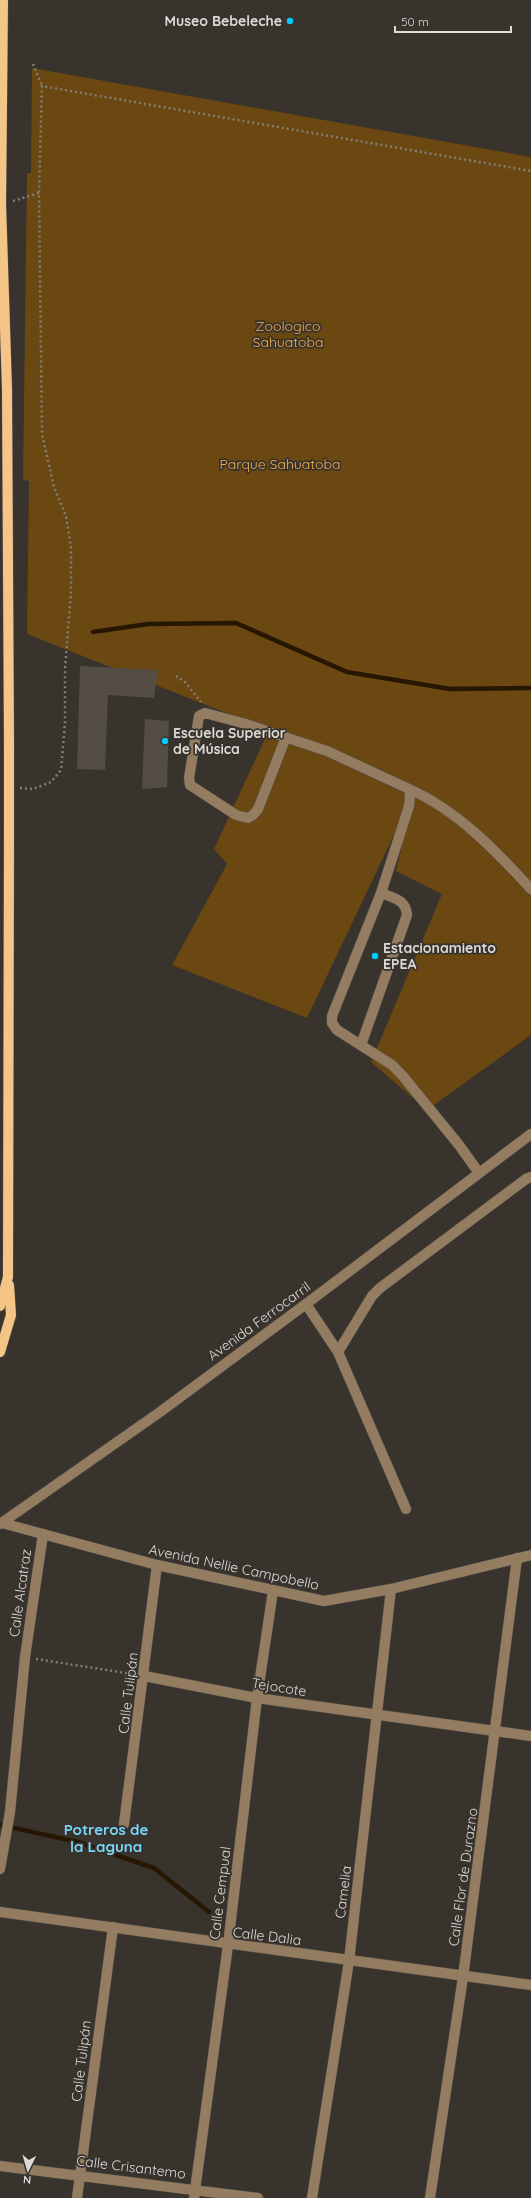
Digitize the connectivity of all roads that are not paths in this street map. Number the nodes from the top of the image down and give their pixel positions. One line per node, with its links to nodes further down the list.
1 (3, 0): 2 (main road)
2 (1, 204): 11 (main road, bridge)
3 (286, 737): 3 (street); 4 (street)
4 (408, 789): 5 (street); 6 (street)
5 (531, 889)
6 (381, 893): 7 (street); 7 (street)
7 (361, 1045): 9 (street)
8 (531, 1134): 9 (street, Avenida Ferrocarril)
9 (479, 1173): 12 (street, Avenida Ferrocarril)
10 (531, 1178): 15 (street)
11 (8, 1277): 13 (main road); 14 (main road)
12 (306, 1304): 15 (street); 17 (street, Avenida Ferrocarril)
13 (0, 1306)
14 (0, 1352)
15 (338, 1352): 16 (street)
16 (406, 1509)
17 (1, 1524): 18 (street, Avenida Nellie Campobello)
18 (43, 1534): 21 (street, Avenida Nellie Campobello); 29 (street, Calle Alcatraz)
19 (531, 1555): 20 (street, Avenida Nellie Campobello)
20 (517, 1558): 22 (street, Avenida Nellie Campobello); 27 (street, Calle Flor de Durazno)
21 (157, 1565): 23 (street, Avenida Nellie Campobello); 24 (street, Calle Tulipán)
22 (391, 1589): 23 (street, Avenida Nellie Campobello); 26 (street, Camelia)
23 (273, 1592): 25 (street, Calle Cempual)
24 (144, 1676): 25 (street, Tejocote); 30 (street, Calle Tulipán)
25 (257, 1698): 26 (street, Tejocote); 34 (street, Calle Cempual)
26 (378, 1715): 27 (street, Tejocote); 35 (street, Camelia)
27 (496, 1731): 28 (street, Tejocote); 36 (street, Calle Flor de Durazno)
28 (531, 1736)
29 (5, 1811): 31 (street, Calle Alcatraz)
30 (124, 1824)
31 (0, 1869)
32 (0, 1912): 33 (street, Calle Dalia)
33 (113, 1927): 34 (street, Calle Dalia); 39 (street, Calle Tulipán)
34 (228, 1945): 35 (street, Calle Dalia); 40 (street, Calle Cempual)
35 (349, 1960): 36 (street, Calle Dalia); 43 (street, Camelia)
36 (464, 1976): 37 (street, Calle Dalia); 44 (street, Calle Flor de Durazno)
37 (531, 1985)
38 (0, 2166): 39 (street, Calle Crisantemo)
39 (81, 2175): 40 (street, Calle Crisantemo); 41 (street, Calle Tulipán)
40 (194, 2193): 42 (street, Calle Crisantemo)
41 (77, 2198)
42 (258, 2198)
43 (312, 2198)
44 (430, 2198)

